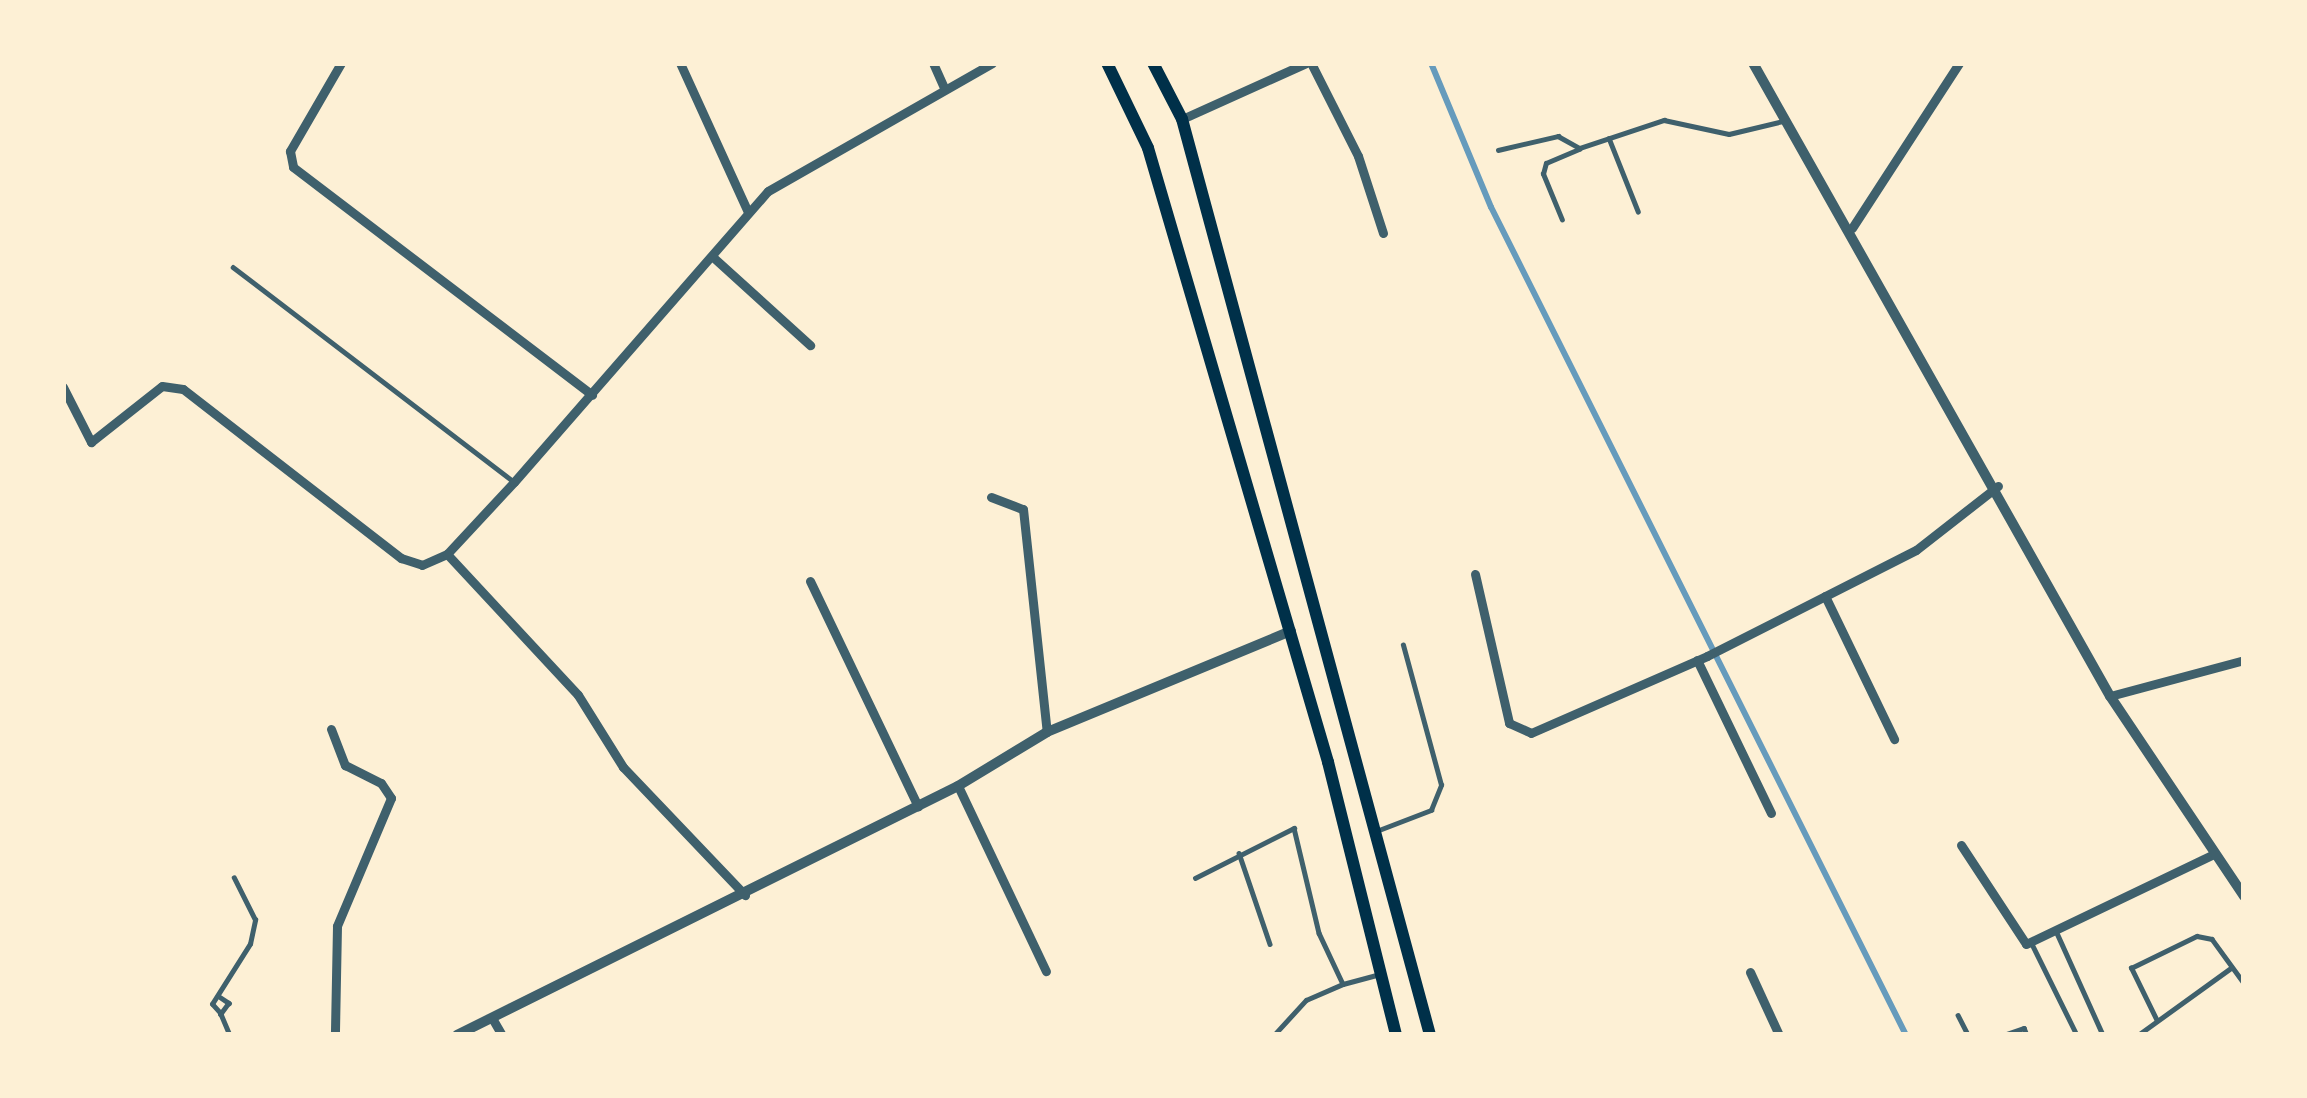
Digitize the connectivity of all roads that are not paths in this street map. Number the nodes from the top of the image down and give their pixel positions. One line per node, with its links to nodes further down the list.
1 (341, 63): 25 (street)
2 (680, 63): 17 (street)
3 (933, 63): 10 (street)
4 (992, 63): 10 (street)
5 (1107, 63): 33 (main road)
6 (1153, 63): 11 (main road)
7 (1753, 63): 12 (street)
8 (1959, 63): 19 (street)
9 (1311, 64): 11 (street); 20 (street)
10 (944, 88): 17 (street)
11 (1182, 118): 44 (main road)
12 (1788, 118): 13 (lane); 19 (street)
13 (1609, 138): 14 (lane); 16 (lane)
14 (1580, 148): 15 (lane); 18 (lane)
15 (1498, 150)
16 (1638, 211)
17 (748, 212): 21 (street)
18 (1562, 220)
19 (1852, 228): 27 (street)
20 (1383, 233)
21 (714, 258): 23 (street); 25 (street)
22 (233, 267): 26 (lane)
23 (810, 345)
24 (63, 387): 29 (street)
25 (592, 395): 26 (street)
26 (514, 482): 29 (street)
27 (1998, 486): 32 (street); 37 (street)
28 (991, 497): 39 (street)
29 (446, 554): 50 (street)
30 (1475, 574): 35 (street)
31 (810, 581): 42 (street)
32 (1826, 596): 35 (street); 40 (street)
33 (1291, 631): 39 (street); 58 (main road)
34 (1403, 645): 44 (lane)
35 (1702, 658): 43 (street)
36 (2244, 660): 37 (street)
37 (2110, 696): 47 (street)
38 (331, 729): 65 (street)
39 (1047, 733): 41 (street)
40 (1894, 739)
41 (958, 786): 42 (street); 56 (street)
42 (918, 806): 50 (street)
43 (1771, 813)
44 (1379, 830): 70 (main road)
45 (1961, 844): 54 (street)
46 (1239, 852): 49 (lane); 53 (lane); 60 (lane)
47 (2212, 855): 51 (street); 52 (street)
48 (234, 878): 64 (lane)
49 (1195, 878)
50 (745, 896): 62 (street)
51 (2244, 896)
52 (2056, 933): 54 (street); 76 (lane)
53 (1270, 944)
54 (2032, 944): 75 (lane)
55 (2231, 968): 59 (lane); 63 (lane); 63 (lane)
56 (1046, 971)
57 (1750, 972): 71 (street)
58 (1381, 974): 60 (lane); 69 (main road)
59 (2244, 983)
60 (1342, 984): 68 (lane)
61 (1958, 1015): 72 (lane)
62 (492, 1018): 66 (street); 67 (street)
63 (2157, 1021): 77 (lane)
64 (230, 1035)
65 (335, 1035)
66 (457, 1035)
67 (502, 1035)
68 (1274, 1035)
69 (1396, 1035)
70 (1430, 1035)
71 (1779, 1035)
72 (1968, 1035)
73 (2005, 1035): 74 (lane)
74 (2027, 1035)
75 (2077, 1035)
76 (2103, 1035)
77 (2138, 1035)

